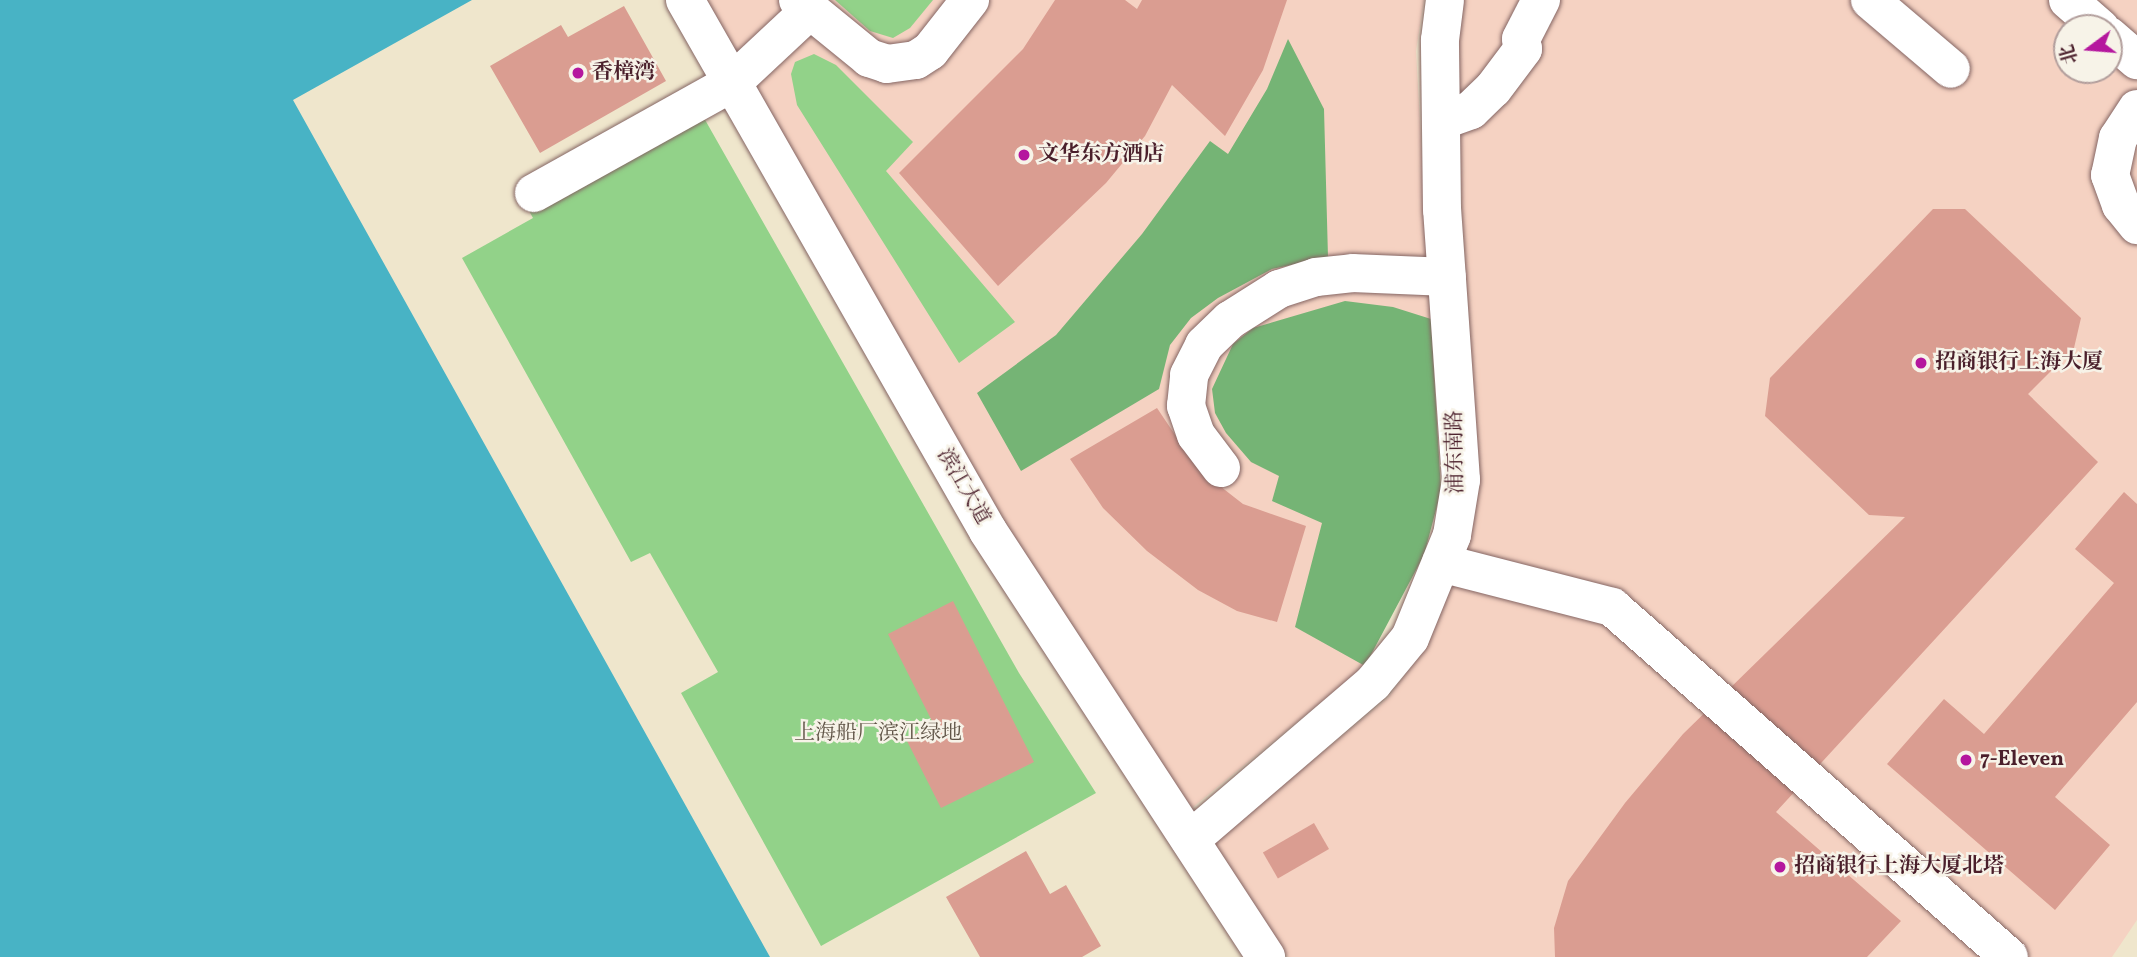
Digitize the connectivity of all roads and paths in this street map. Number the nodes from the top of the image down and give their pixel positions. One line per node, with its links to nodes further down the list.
1 (685, 0): 12 (street, 滨江大道)
2 (970, 0): 7 (street)
3 (1445, 0): 14 (street, 浦东南路)
4 (1541, 0): 14 (street)
5 (1870, 0): 11 (street)
6 (2068, 0): 8 (street)
7 (804, 5): 12 (street)
8 (2084, 14)
9 (2123, 48): 10 (street)
10 (2137, 60)
11 (1951, 69)
12 (732, 83): 15 (street); 20 (street, 滨江大道)
13 (2137, 109): 16 (street)
14 (1441, 121): 17 (street, 浦东南路)
15 (534, 193)
16 (2137, 225)
17 (1447, 277): 18 (street); 19 (street, 浦东南路)
18 (1221, 468)
19 (1441, 563): 20 (street, 浦东南路); 22 (street)
20 (1189, 840): 21 (street, 滨江大道)
21 (1266, 957)
22 (2009, 957)

